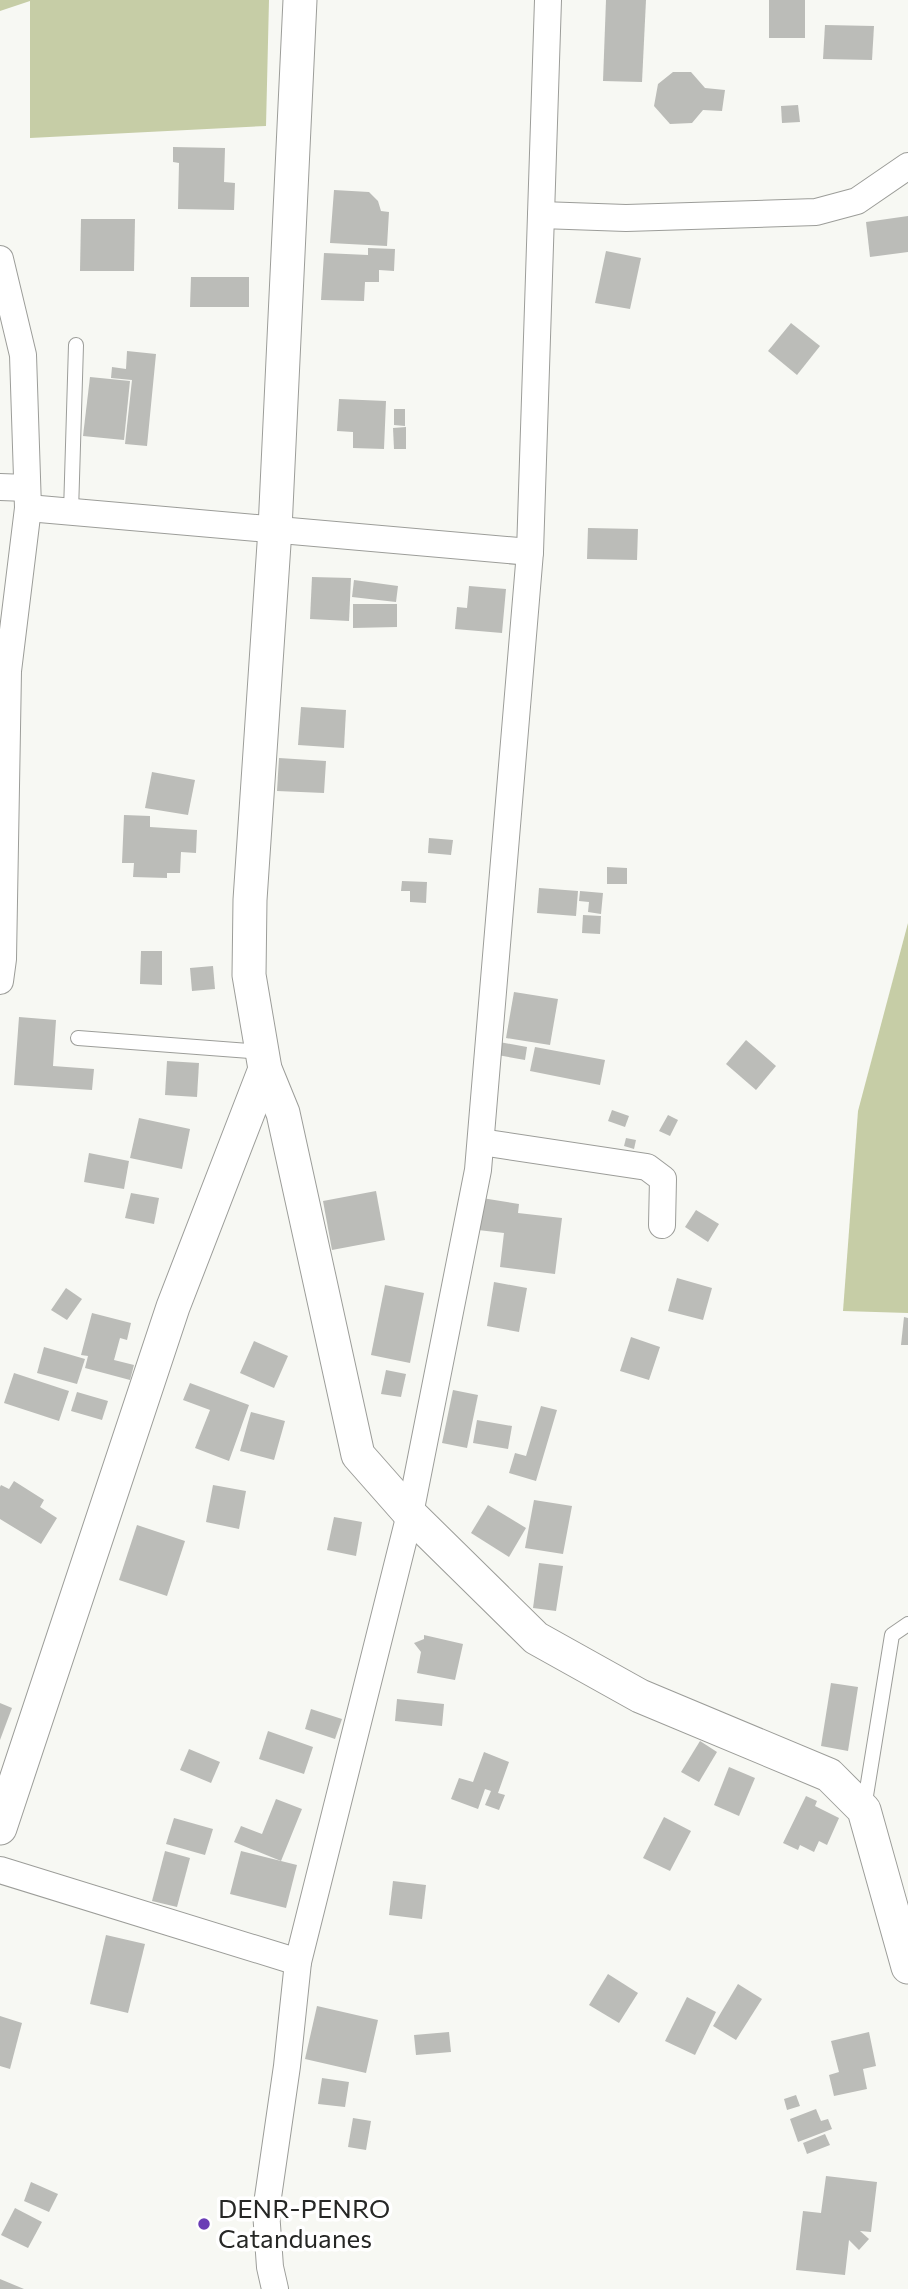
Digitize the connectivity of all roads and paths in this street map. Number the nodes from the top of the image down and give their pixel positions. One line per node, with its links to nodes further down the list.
1 (300, 0): 10 (street)
2 (548, 0): 4 (street)
3 (908, 166): 4 (street)
4 (541, 215): 11 (street)
5 (0, 259): 8 (street)
6 (76, 345): 9 (lane)
7 (0, 486): 8 (street)
8 (28, 498): 9 (street); 12 (street)
9 (71, 512): 10 (street)
10 (275, 529): 11 (street); 15 (street)
11 (530, 552): 16 (street)
12 (3, 753): 13 (street)
13 (0, 981)
14 (78, 1038): 15 (lane)
15 (264, 1060): 18 (street); 21 (street)
16 (481, 1142): 17 (street); 18 (street)
17 (662, 1225)
18 (410, 1514): 20 (street); 24 (street)
19 (908, 1624): 20 (lane)
20 (864, 1810): 23 (street)
21 (0, 1828)
22 (0, 1870): 24 (street)
23 (907, 1954)
24 (298, 1962): 25 (street)
25 (275, 2289)

